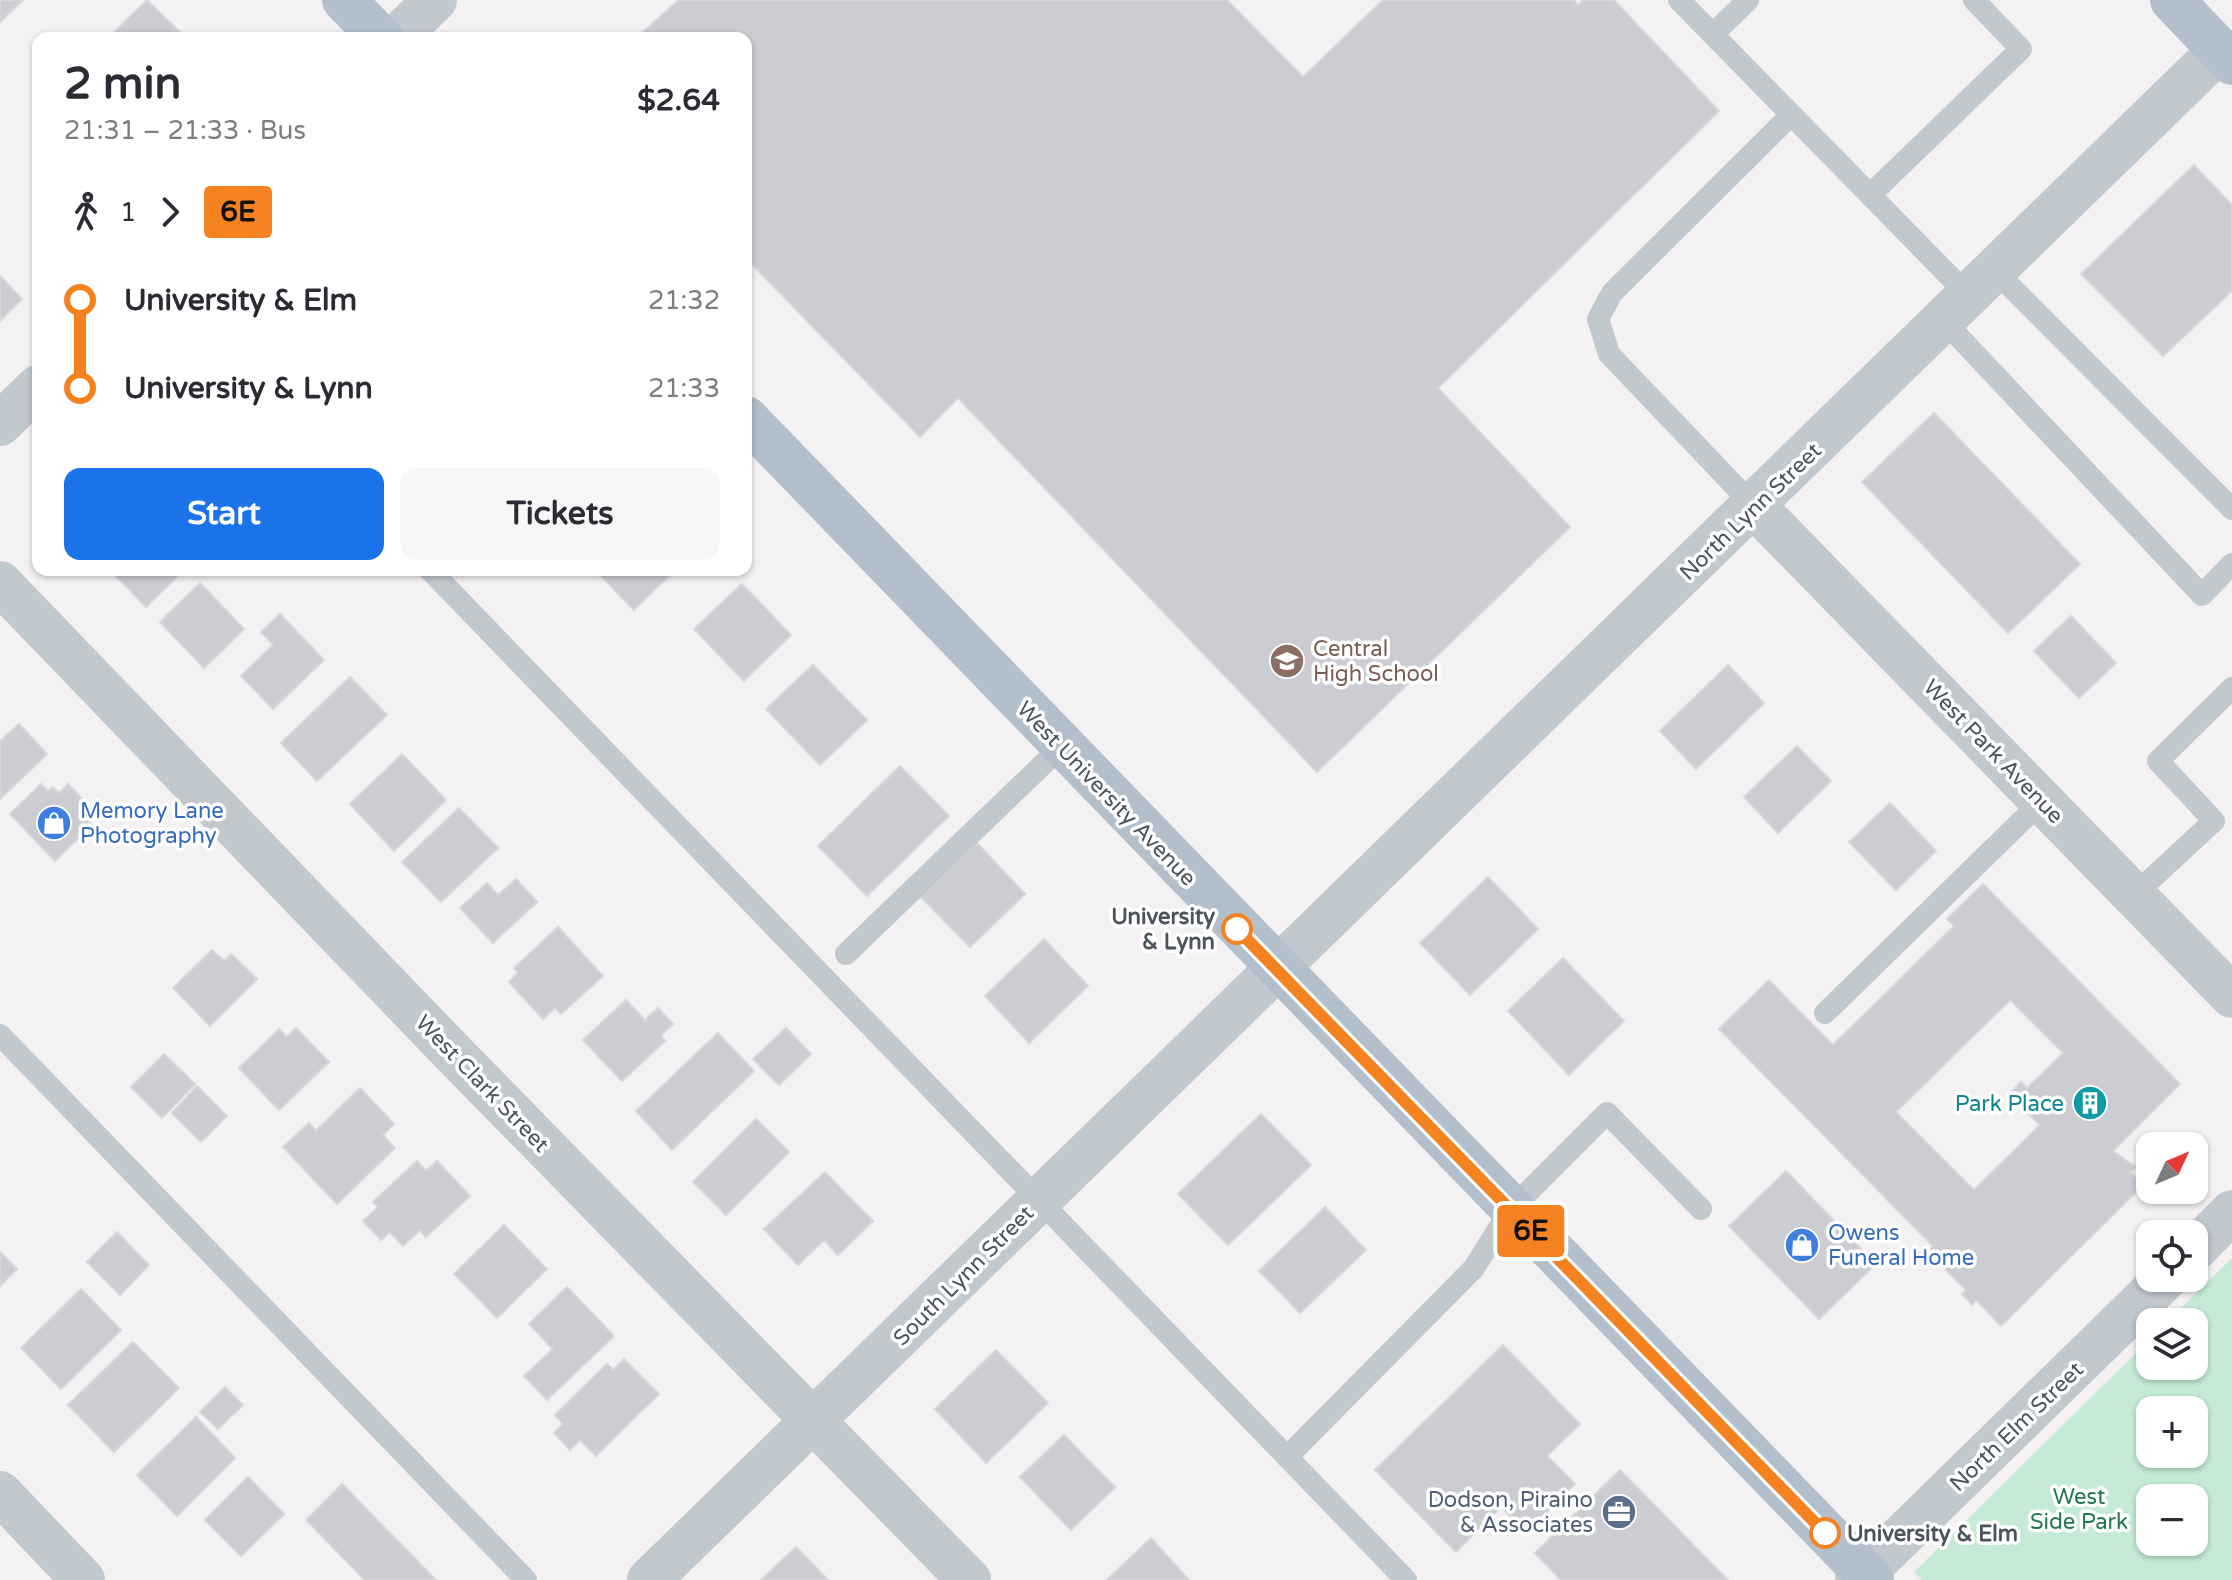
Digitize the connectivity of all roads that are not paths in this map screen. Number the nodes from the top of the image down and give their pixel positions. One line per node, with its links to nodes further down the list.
1 (344, 0): 7 (main road)
2 (435, 0): 8 (street)
3 (1679, 0): 9 (lane)
4 (1748, 0): 9 (lane)
5 (1974, 0): 12 (lane)
6 (2172, 0): 10 (main road)
7 (375, 32)
8 (402, 32)
9 (1713, 34): 11 (lane)
10 (2226, 57): 13 (street, North Lynn Street)
11 (1791, 115): 12 (lane); 17 (lane)
12 (1870, 195): 13 (lane)
13 (1969, 296): 17 (street, North Lynn Street); 18 (lane); 19 (lane)
14 (32, 393): 15 (street)
15 (0, 424)
16 (752, 424): 23 (main road, West University Avenue)
17 (1755, 507): 24 (street, West Park Avenue); 27 (street, North Lynn Street)
18 (2232, 509)
19 (2232, 564)
20 (436, 576): 31 (lane)
21 (0, 583): 37 (street, West Clark Street)
22 (2232, 688): 25 (lane)
23 (1062, 746): 26 (lane); 27 (main road, West University Avenue)
24 (2043, 800): 25 (street, West Park Avenue); 29 (lane)
25 (2135, 894): 28 (street, West Park Avenue)
26 (846, 954)
27 (1277, 970): 31 (street, South Lynn Street); 33 (main road, West University Avenue)
28 (2232, 996)
29 (1825, 1013)
30 (0, 1035): 42 (lane)
31 (1039, 1200): 37 (street, South Lynn Street); 38 (lane)
32 (1701, 1209): 33 (lane)
33 (1510, 1210): 38 (lane); 40 (main road, West University Avenue)
34 (2232, 1212): 35 (street)
35 (2208, 1236)
36 (2152, 1292): 40 (street, North Elm Street)
37 (814, 1422): 43 (street, South Lynn Street); 44 (street, West Clark Street)
38 (1287, 1457): 45 (lane)
39 (0, 1493): 41 (street)
40 (1864, 1578)
41 (83, 1580)
42 (526, 1580)
43 (649, 1580)
44 (969, 1580)
45 (1406, 1580)

